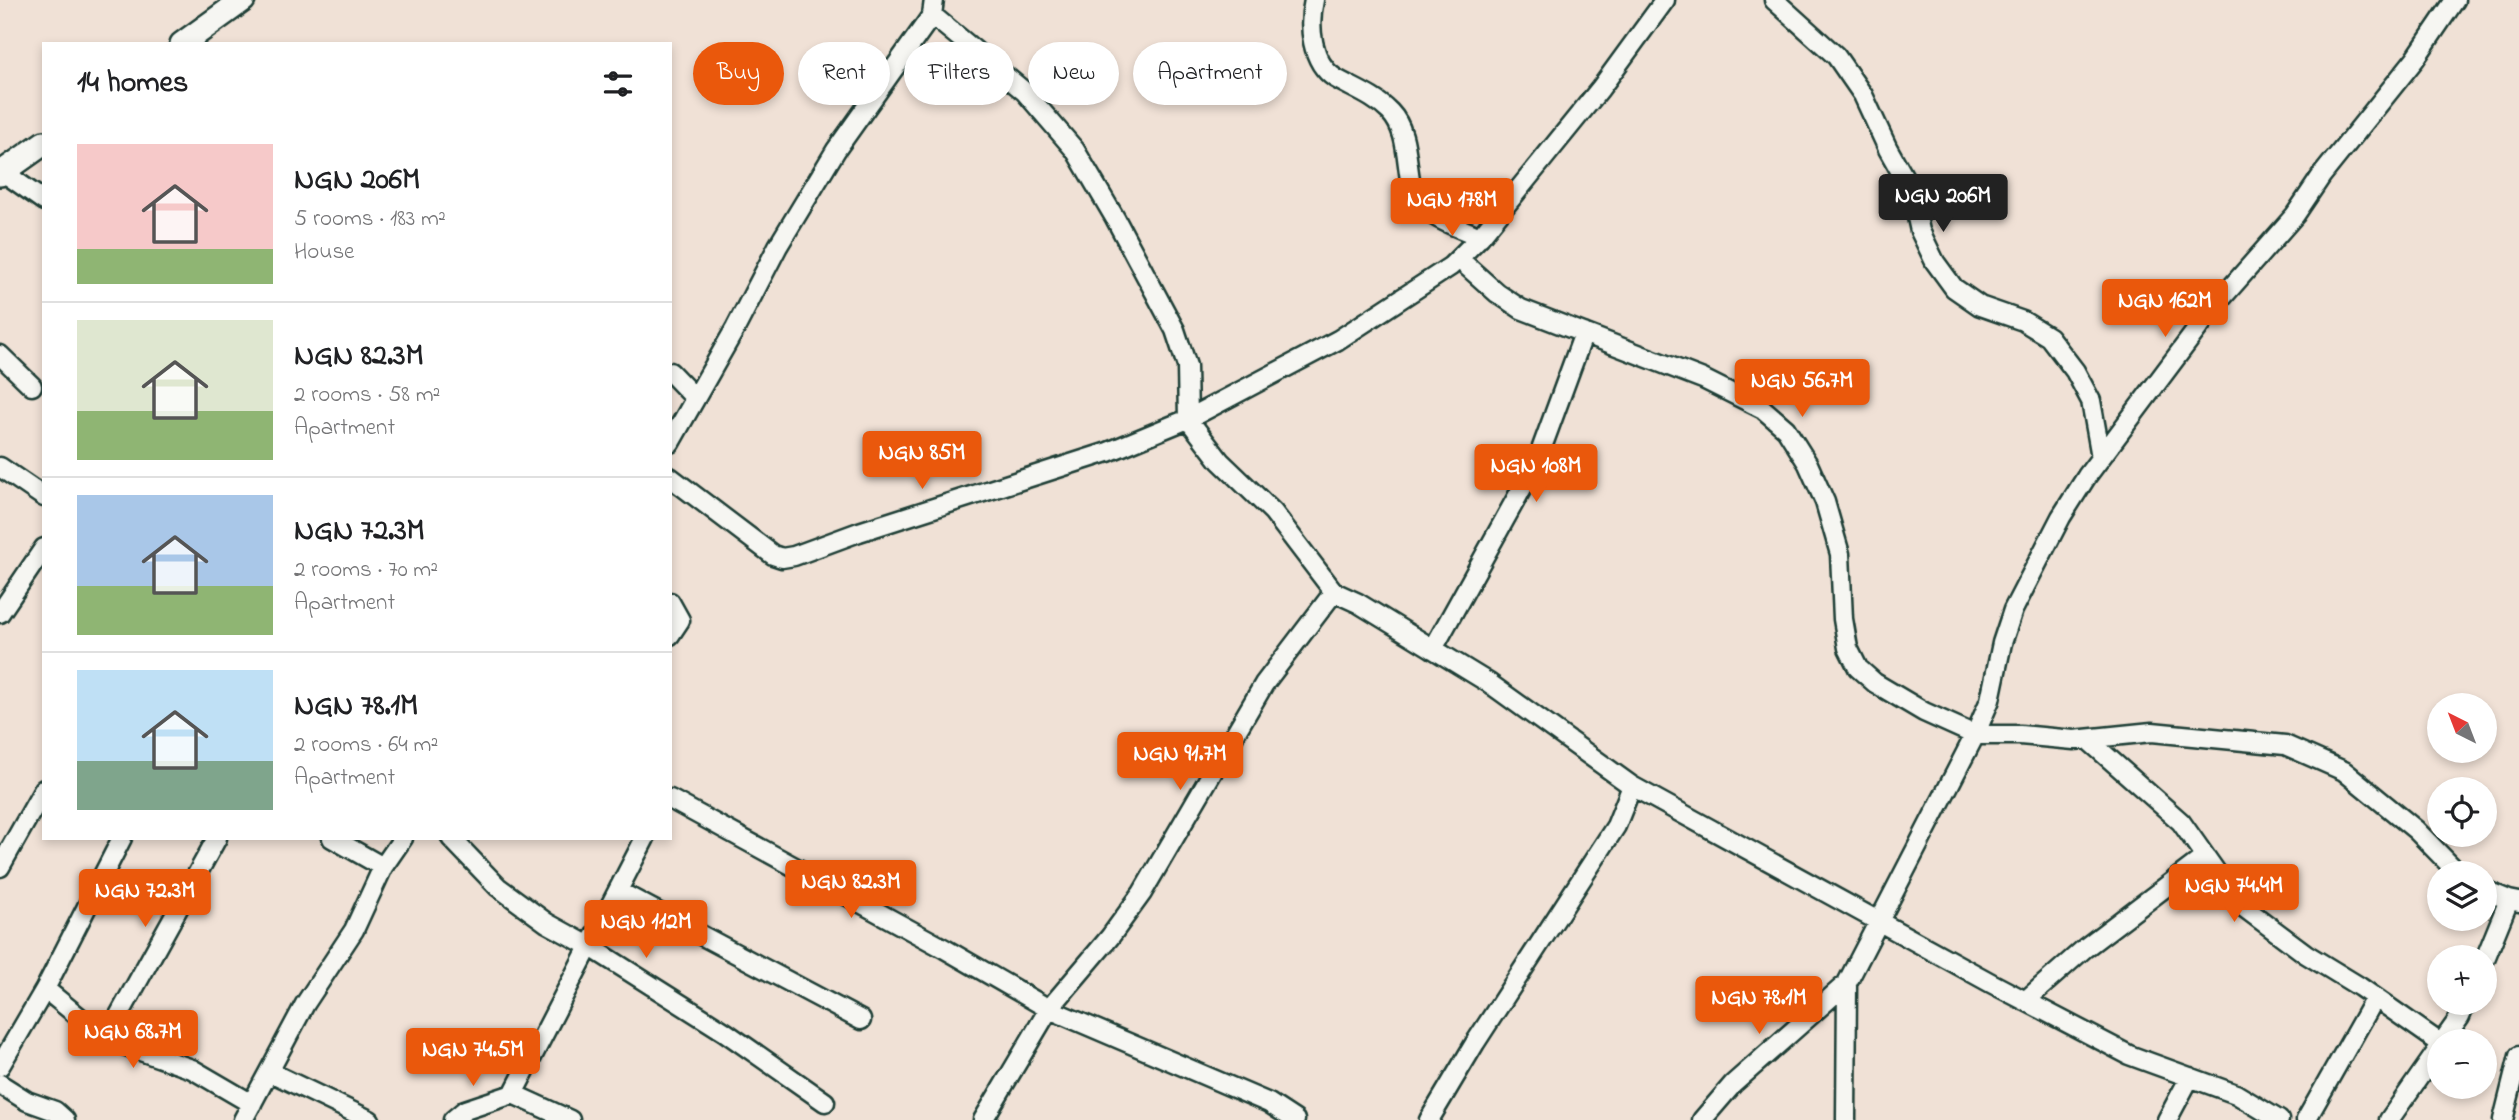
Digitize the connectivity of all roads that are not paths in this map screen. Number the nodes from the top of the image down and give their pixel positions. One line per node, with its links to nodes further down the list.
1 (243, 0): 7 (street)
2 (1314, 0): 11 (street)
3 (1665, 0): 11 (street)
4 (1774, 0): 20 (street)
5 (2455, 0): 20 (street)
6 (933, 8): 17 (street); 18 (street)
7 (192, 41)
8 (42, 144): 9 (street)
9 (1, 173): 10 (street)
10 (42, 200)
11 (1480, 237): 12 (street)
12 (1459, 259): 13 (street); 18 (street)
13 (1584, 333): 29 (street); 30 (street)
14 (0, 355): 16 (street)
15 (672, 374): 17 (street)
16 (32, 386)
17 (695, 398): 19 (street)
18 (1188, 419): 22 (street); 25 (street)
19 (672, 439)
20 (2101, 457): 30 (street)
21 (2, 474): 23 (street)
22 (672, 478)
23 (42, 496)
24 (42, 551): 27 (street)
25 (1334, 592): 29 (street); 55 (street)
26 (672, 606): 28 (street)
27 (0, 613)
28 (672, 632)
29 (1433, 649): 32 (street)
30 (1975, 735): 31 (street); 48 (street)
31 (2087, 739): 41 (street); 42 (street)
32 (1632, 786): 48 (street); 75 (street)
33 (42, 793): 43 (street)
34 (672, 800): 55 (street)
35 (121, 840): 52 (street)
36 (216, 840): 58 (street)
37 (336, 840): 44 (street)
38 (402, 840): 44 (street)
39 (453, 840): 50 (street)
40 (644, 840): 45 (street)
41 (2205, 858): 53 (street); 54 (street)
42 (2446, 861)
43 (0, 867)
44 (383, 867): 62 (street)
45 (618, 891): 50 (street); 56 (street)
46 (2497, 895): 47 (street)
47 (2514, 901): 49 (street)
48 (1878, 922): 51 (street); 54 (street)
49 (2492, 945)
50 (589, 946): 65 (street); 66 (street)
51 (1847, 983): 76 (street); 77 (street)
52 (44, 989): 58 (street); 60 (street)
53 (2375, 998): 57 (street); 80 (street)
54 (2025, 1001): 63 (street)
55 (1049, 1009): 73 (street); 74 (street)
56 (861, 1020)
57 (2427, 1034)
58 (106, 1039): 67 (street)
59 (2427, 1064): 81 (street)
60 (0, 1066)
61 (2518, 1068): 82 (street)
62 (270, 1072): 67 (street); 70 (street)
63 (2190, 1077): 78 (street); 79 (street)
64 (0, 1084): 68 (street)
65 (513, 1094): 71 (street); 72 (street)
66 (825, 1102)
67 (252, 1104): 69 (street)
68 (65, 1120)
69 (243, 1120)
70 (370, 1120)
71 (453, 1120)
72 (570, 1120)
73 (983, 1120)
74 (1295, 1120)
75 (1429, 1120)
76 (1702, 1120)
77 (1846, 1120)
78 (2167, 1120)
79 (2279, 1120)
80 (2306, 1120)
81 (2389, 1120)
82 (2503, 1120)

